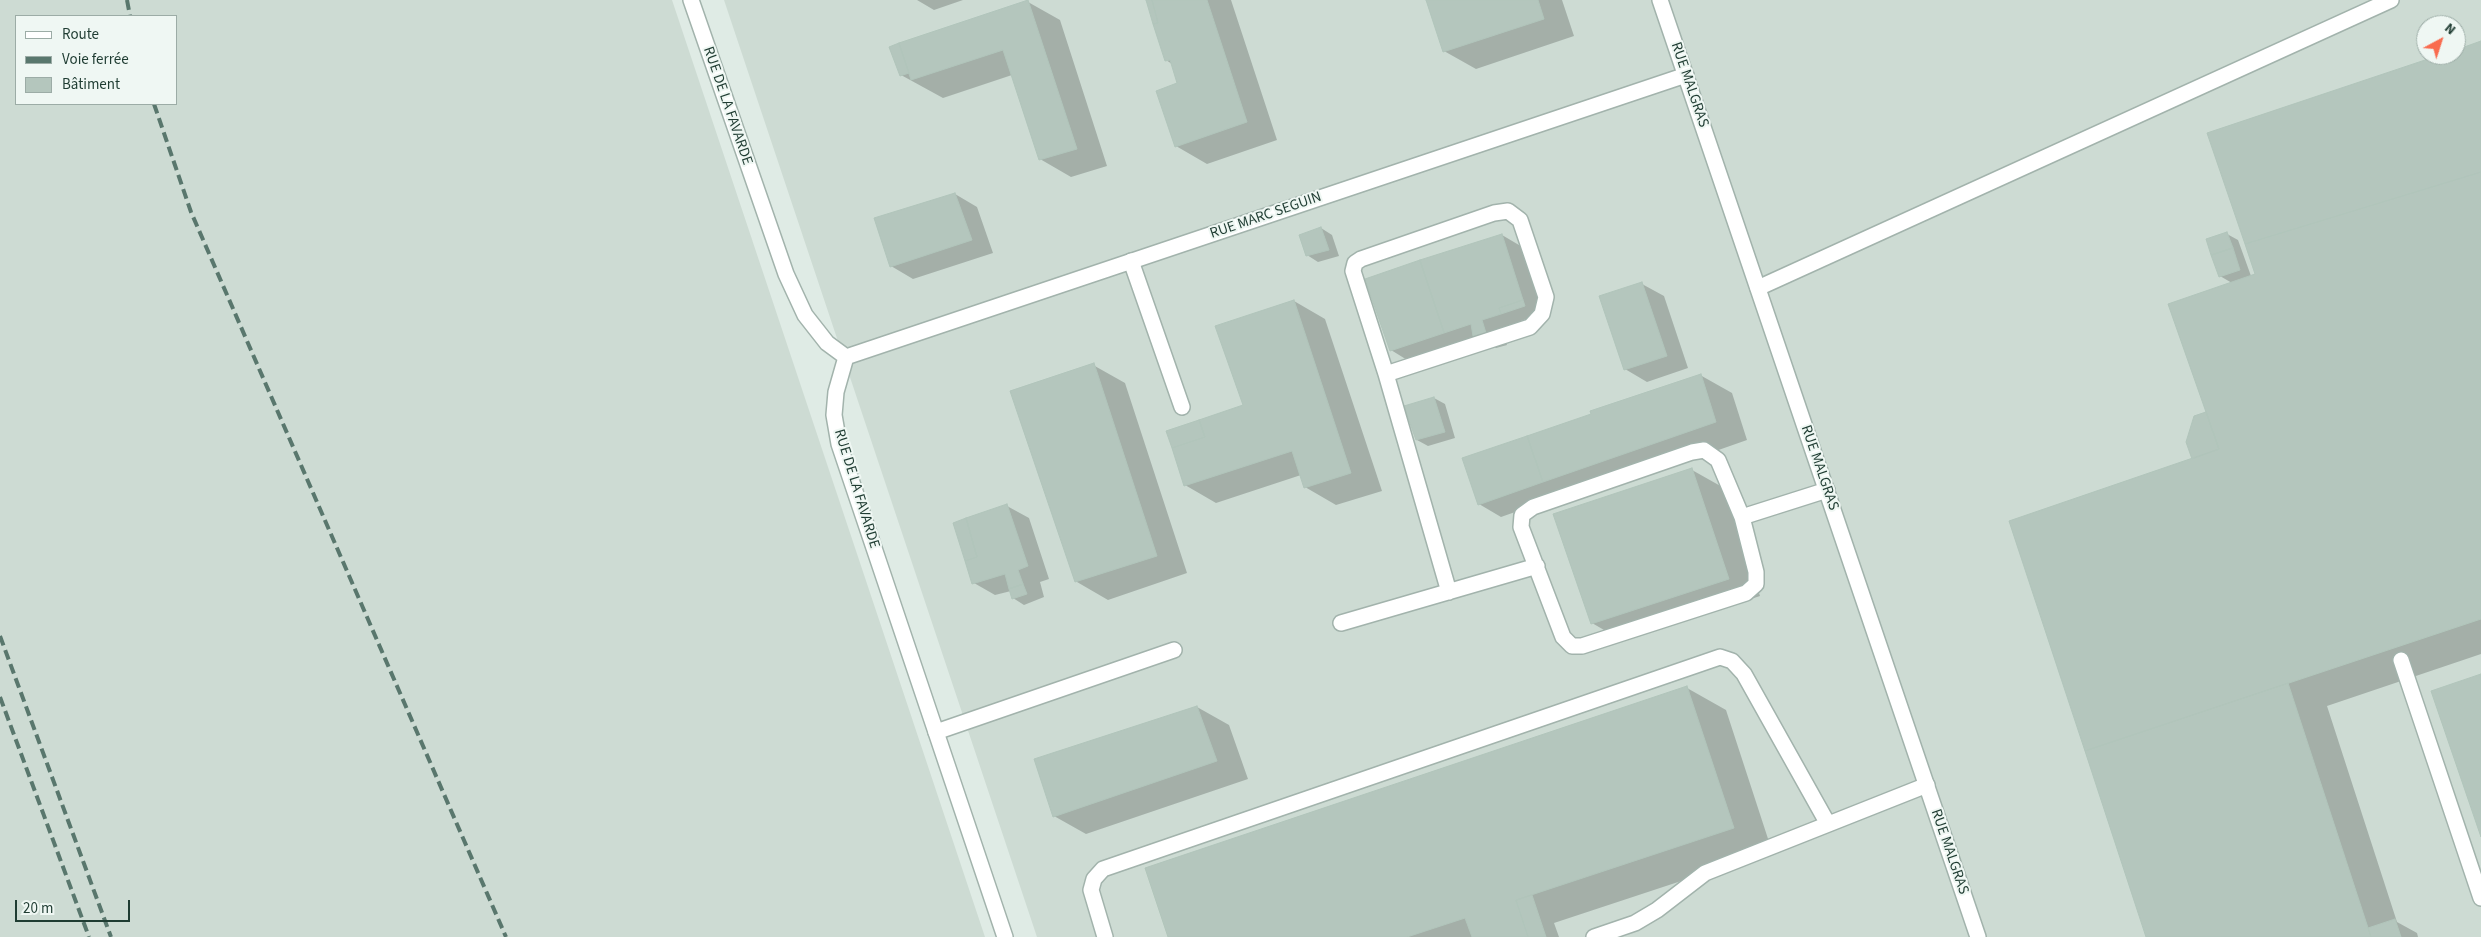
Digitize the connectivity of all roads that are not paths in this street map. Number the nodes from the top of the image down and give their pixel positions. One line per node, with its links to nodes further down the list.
1 (691, 0): 7 (street, RUE DE LA FAVARDE)
2 (1660, 0): 4 (street, RUE MALGRAS)
3 (2391, 0): 6 (street)
4 (1686, 75): 5 (street, RUE MARC SEGUIN); 6 (street, RUE MALGRAS)
5 (1132, 261): 7 (street, RUE MARC SEGUIN); 9 (street)
6 (1758, 288): 10 (street, RUE MALGRAS)
7 (846, 356): 17 (street, RUE DE LA FAVARDE)
8 (1386, 374): 8 (street); 13 (street)
9 (1182, 407)
10 (1827, 490): 11 (street); 18 (street, RUE MALGRAS)
11 (1742, 517): 12 (street); 12 (street)
12 (1536, 566): 13 (street)
13 (1449, 592): 14 (street)
14 (1341, 624)
15 (1174, 650): 17 (street)
16 (2401, 660): 20 (street)
17 (936, 732): 21 (street, RUE DE LA FAVARDE)
18 (1927, 785): 19 (street); 24 (street, RUE MALGRAS)
19 (1828, 824): 22 (street); 23 (street)
20 (2481, 898)
21 (1005, 937)
22 (1105, 937)
23 (1594, 937)
24 (1978, 937)

